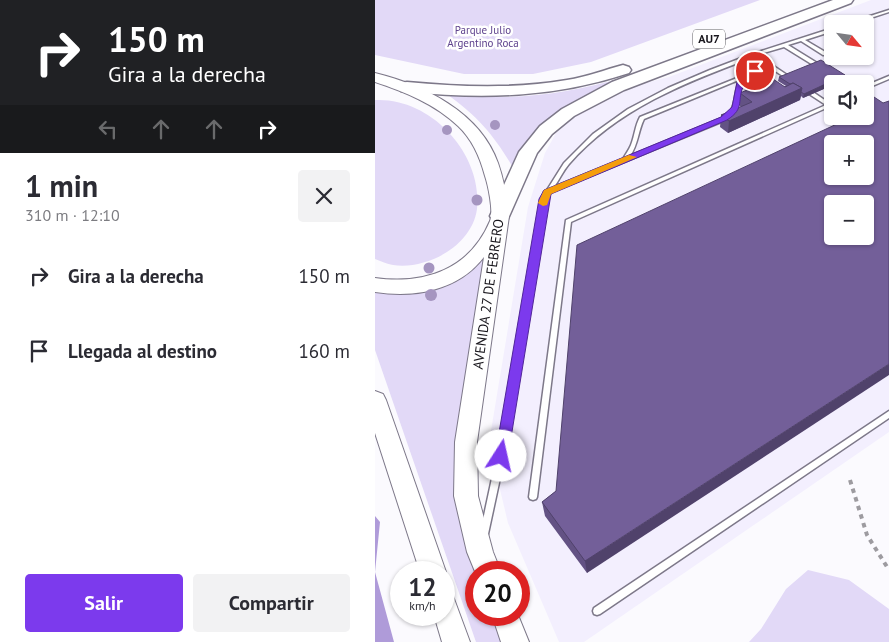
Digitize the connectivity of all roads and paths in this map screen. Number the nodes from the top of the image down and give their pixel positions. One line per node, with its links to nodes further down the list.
1 (814, 0): 17 (highway, AU7)
2 (846, 0): 22 (highway, AU7)
3 (889, 11): 4 (lane)
4 (874, 16)
5 (824, 32): 6 (lane)
6 (801, 39): 7 (lane); 8 (lane)
7 (785, 45): 9 (lane); 11 (lane)
8 (824, 53)
9 (754, 55): 10 (lane); 21 (lane)
10 (770, 65): 12 (lane); 18 (lane)
11 (823, 69)
12 (755, 71): 20 (lane); 20 (lane)
13 (375, 77): 17 (main road, AVENIDA 27 DE FEBRERO)
14 (889, 77): 15 (lane)
15 (874, 84)
16 (375, 86): 17 (main road)
17 (407, 87): 22 (main road, AVENIDA 27 DE FEBRERO)
18 (824, 99)
19 (824, 106): 27 (lane)
20 (620, 162): 21 (lane)
21 (547, 192): 28 (lane)
22 (500, 216): 23 (main road); 28 (main road, AVENIDA 27 DE FEBRERO)
23 (375, 285)
24 (375, 400): 29 (main road)
25 (889, 414): 32 (lane)
26 (850, 480): 31 (path)
27 (533, 497)
28 (480, 552): 30 (main road, AVENIDA 27 DE FEBRERO)
29 (429, 561)
30 (484, 561)
31 (889, 570)
32 (597, 611)
33 (451, 626): 35 (main road)
34 (509, 626): 36 (main road)
35 (456, 642)
36 (515, 642)

